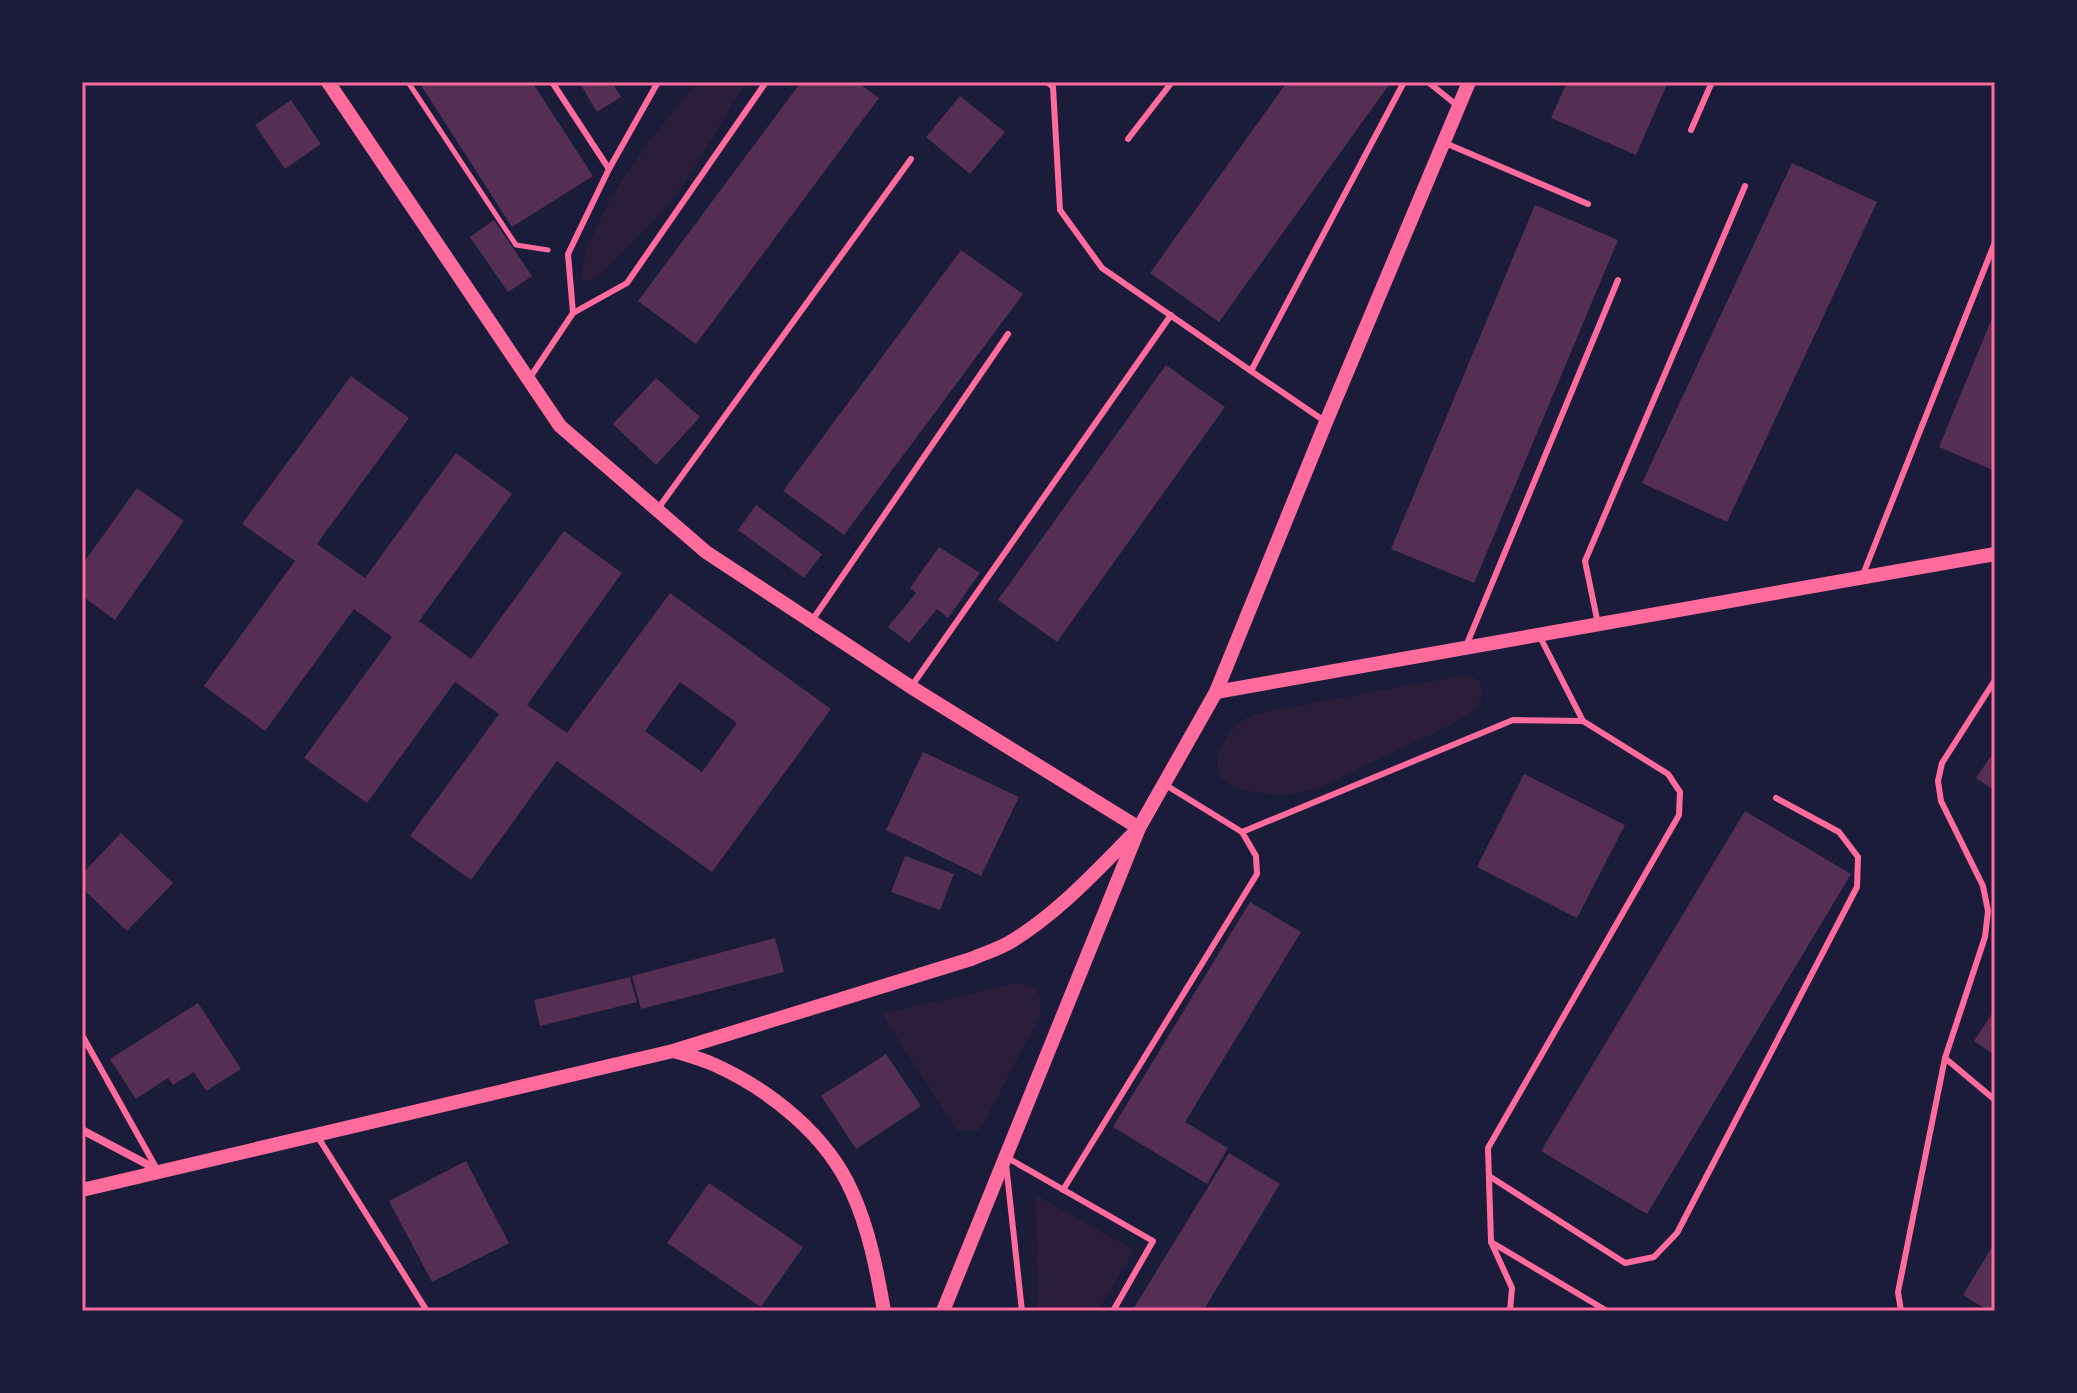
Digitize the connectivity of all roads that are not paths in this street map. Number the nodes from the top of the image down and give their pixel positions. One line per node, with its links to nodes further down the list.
1 (328, 82): 25 (street)
2 (552, 82): 16 (lane)
3 (658, 82): 16 (lane)
4 (766, 82): 21 (lane)
5 (1172, 82): 13 (lane)
6 (1404, 82): 24 (lane)
7 (1428, 82): 11 (lane)
8 (1469, 82): 11 (street)
9 (1712, 82): 12 (lane)
10 (1052, 84): 22 (lane)
11 (1459, 107): 14 (street)
12 (1691, 130)
13 (1128, 139)
14 (1444, 142): 18 (lane); 26 (street)
15 (911, 159): 27 (lane)
16 (609, 169): 21 (lane)
17 (1745, 186): 31 (lane)
18 (1588, 204)
19 (1995, 242): 29 (lane)
20 (1618, 280): 33 (lane)
21 (573, 313): 25 (lane)
22 (1171, 315): 24 (lane); 35 (lane)
23 (1008, 334): 30 (lane)
24 (1251, 371): 26 (lane)
25 (529, 379): 27 (street)
26 (1326, 422): 36 (street)
27 (657, 510): 30 (street)
28 (1995, 554): 29 (street)
29 (1862, 578): 31 (street)
30 (811, 622): 35 (street)
31 (1598, 624): 32 (street)
32 (1539, 635): 33 (street); 37 (lane)
33 (1465, 648): 36 (street)
34 (1995, 680): 44 (lane)
35 (911, 687): 40 (street)
36 (1216, 692): 38 (street)
37 (1583, 721): 41 (lane); 50 (lane)
38 (1164, 784): 40 (street); 41 (lane)
39 (1776, 798): 50 (lane)
40 (1139, 828): 43 (street); 48 (street)
41 (1242, 832): 52 (lane)
42 (82, 1035): 49 (lane)
43 (673, 1051): 47 (street); 55 (street)
44 (1945, 1058): 45 (lane); 61 (lane)
45 (1995, 1100)
46 (82, 1130): 49 (street)
47 (316, 1134): 49 (street); 54 (lane)
48 (1006, 1157): 52 (lane); 56 (street); 57 (lane)
49 (158, 1171): 51 (street)
50 (1489, 1176): 53 (lane)
51 (82, 1190)
52 (1063, 1190): 58 (lane)
53 (1491, 1242): 59 (lane); 60 (lane)
54 (427, 1311)
55 (884, 1311)
56 (943, 1311)
57 (1022, 1311)
58 (1113, 1311)
59 (1510, 1311)
60 (1607, 1311)
61 (1901, 1311)

